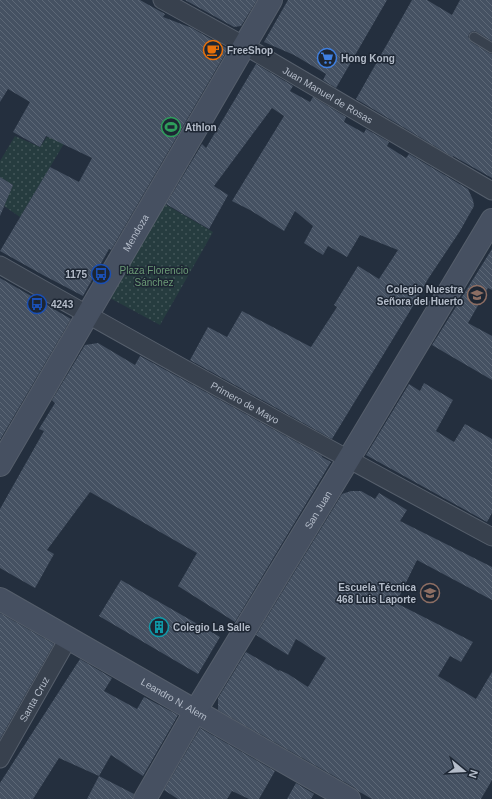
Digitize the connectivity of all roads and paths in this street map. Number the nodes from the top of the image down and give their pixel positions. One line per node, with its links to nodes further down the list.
1 (162, 0): 4 (street, Juan Manuel de Rosas)
2 (271, 0): 4 (main road, Mendoza)
3 (474, 37): 5 (lane)
4 (245, 46): 6 (street, Juan Manuel de Rosas); 9 (main road, Mendoza)
5 (492, 48)
6 (492, 191)
7 (492, 220): 10 (main road, San Juan)
8 (0, 265): 9 (street, Primero de Mayo)
9 (88, 315): 10 (street, Primero de Mayo); 11 (main road, Mendoza)
10 (348, 460): 12 (street, Primero de Mayo); 15 (main road, San Juan)
11 (0, 465)
12 (492, 538)
13 (0, 599): 14 (main road, Leandro N. Alem)
14 (68, 639): 15 (main road, Leandro N. Alem); 16 (street, Santa Cruz)
15 (196, 710): 17 (main road, San Juan); 18 (main road, Leandro N. Alem)
16 (0, 759)
17 (145, 799)
18 (349, 799)

